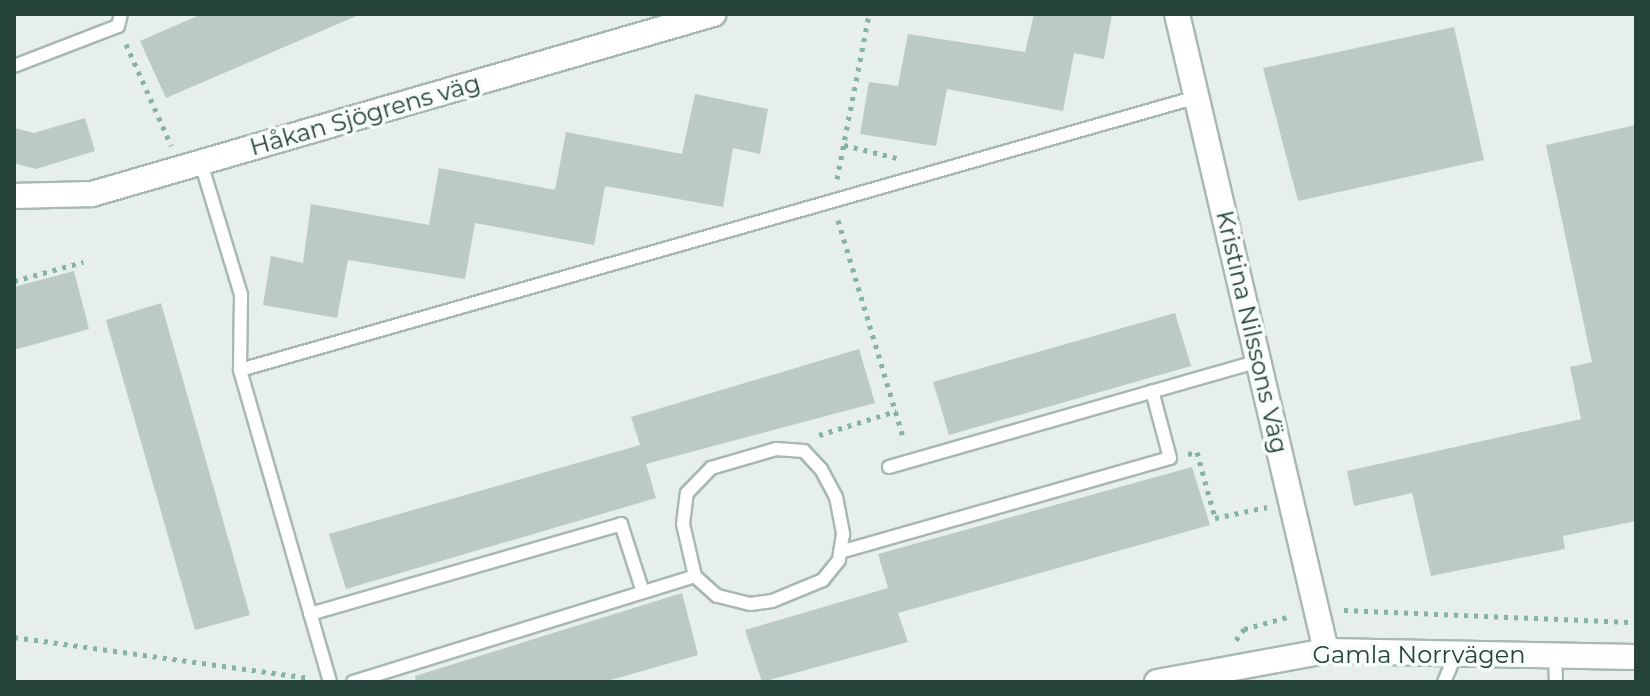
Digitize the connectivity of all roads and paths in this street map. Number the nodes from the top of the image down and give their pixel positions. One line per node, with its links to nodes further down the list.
1 (713, 14): 8 (street, Håkan Sjögrens väg)
2 (869, 14): 7 (path)
3 (1177, 14): 6 (street, Kristina Nilssons Väg)
4 (120, 20): 5 (lane); 8 (path)
5 (14, 66)
6 (1197, 97): 9 (lane); 14 (street, Kristina Nilssons Väg)
7 (844, 145): 9 (path); 11 (path)
8 (191, 166): 10 (street, Håkan Sjögrens väg); 15 (lane)
9 (944, 169): 11 (lane)
10 (14, 196)
11 (833, 201): 15 (lane); 17 (path)
12 (83, 262): 13 (path)
13 (14, 281)
14 (1258, 361): 16 (lane); 22 (street, Kristina Nilssons Väg)
15 (240, 370): 27 (lane)
16 (1152, 391): 19 (lane); 20 (lane)
17 (896, 411): 18 (path); 20 (path)
18 (776, 449): 23 (lane); 24 (lane)
19 (1170, 458): 22 (path); 23 (lane)
20 (910, 460): 21 (lane)
21 (889, 467)
22 (1291, 502): 26 (street, Kristina Nilssons Väg)
23 (840, 552): 24 (lane)
24 (695, 576): 25 (lane)
25 (643, 592): 27 (lane); 36 (lane)
26 (1317, 609): 28 (path); 30 (street, Kristina Nilssons Väg); 34 (path)
27 (310, 614): 35 (lane)
28 (1636, 622)
29 (14, 637): 35 (path)
30 (1326, 651): 31 (street, Gamla Norrvägen); 34 (street, Gamla Norrvägen)
31 (1456, 654): 32 (street, Gamla Norrvägen); 38 (lane)
32 (1555, 654): 33 (street, Gamla Norrvägen); 39 (lane)
33 (1636, 657)
34 (1210, 672): 37 (street, Gamla Norrvägen)
35 (329, 680)
36 (353, 682)
37 (1157, 682)
38 (1444, 682)
39 (1556, 682)

